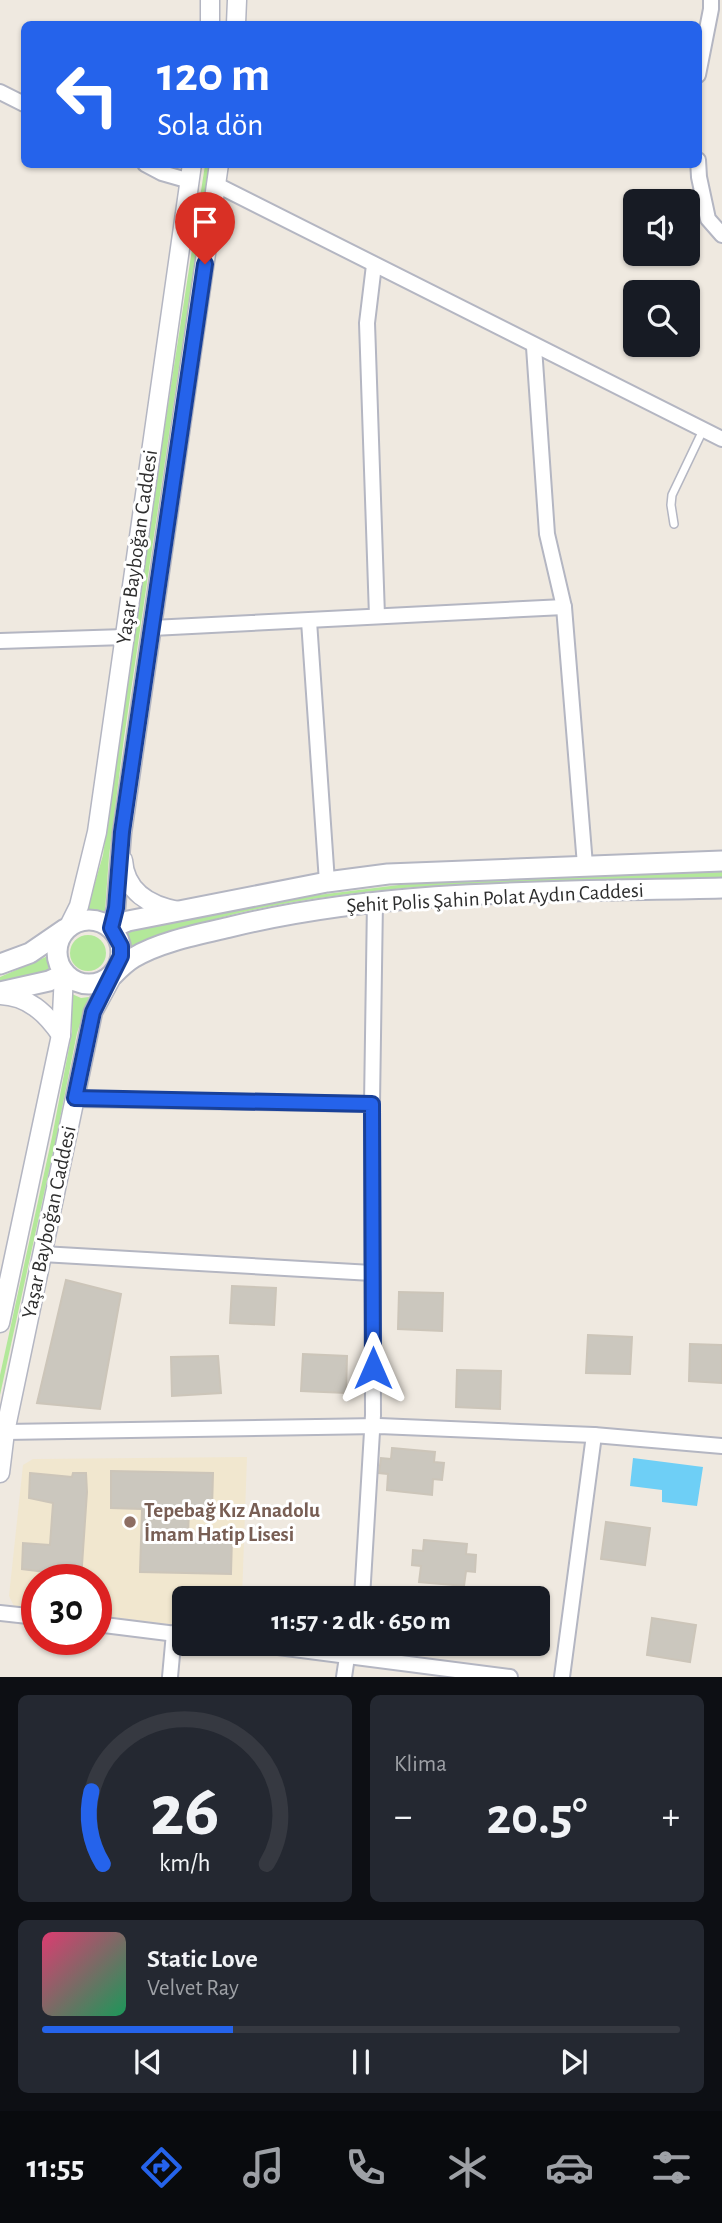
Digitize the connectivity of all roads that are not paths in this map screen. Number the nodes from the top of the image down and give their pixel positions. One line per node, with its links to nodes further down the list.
1 (210, 0): 4 (street)
2 (237, 0): 5 (street)
3 (711, 0): 6 (street)
4 (210, 21)
5 (236, 21)
6 (702, 52)
7 (0, 92): 8 (street)
8 (21, 102)
9 (153, 168): 12 (street)
10 (219, 168): 13 (street, Yaşar Bayboğan Caddesi)
11 (698, 168): 14 (street)
12 (191, 173): 24 (street, Yaşar Bayboğan Caddesi)
13 (217, 185): 15 (street); 23 (street, Yaşar Bayboğan Caddesi)
14 (722, 235)
15 (374, 265): 16 (street); 21 (street)
16 (534, 347): 17 (street); 20 (street)
17 (704, 428): 18 (street); 19 (lane)
18 (722, 439)
19 (674, 524)
20 (564, 607): 21 (street); 28 (street)
21 (377, 616): 22 (street)
22 (309, 621): 23 (street); 29 (street)
23 (152, 628): 26 (street, Yaşar Bayboğan Caddesi)
24 (125, 637): 25 (street); 33 (street, Yaşar Bayboğan Caddesi)
25 (0, 641)
26 (122, 832): 32 (street); 34 (street, Yaşar Bayboğan Caddesi)
27 (722, 861): 28 (main road, Şehit Polis Şahin Polat Aydın Caddesi)
28 (584, 865): 29 (main road, Şehit Polis Şahin Polat Aydın Caddesi)
29 (327, 882): 32 (main road, Şehit Polis Şahin Polat Aydın Caddesi)
30 (722, 888): 31 (main road, Şehit Polis Şahin Polat Aydın Caddesi)
31 (375, 901): 37 (main road, Şehit Polis Şahin Polat Aydın Caddesi); 41 (street)
32 (182, 912): 34 (main road, Şehit Polis Şahin Polat Aydın Caddesi)
33 (69, 926): 34 (main road); 35 (main road); 36 (main road)
34 (111, 928): 37 (main road)
35 (0, 964)
36 (64, 974): 37 (main road); 38 (main road); 39 (street, Yaşar Bayboğan Caddesi)
37 (113, 975): 40 (street, Yaşar Bayboğan Caddesi)
38 (0, 993): 39 (street)
39 (61, 1035): 44 (street, Yaşar Bayboğan Caddesi)
40 (75, 1098): 41 (street); 42 (street, Yaşar Bayboğan Caddesi)
41 (372, 1104): 43 (street)
42 (42, 1254): 43 (street); 46 (street, Yaşar Bayboğan Caddesi)
43 (372, 1273): 45 (street)
44 (0, 1323)
45 (372, 1426): 46 (street); 47 (street); 50 (street)
46 (5, 1432): 49 (street, Yaşar Bayboğan Caddesi)
47 (594, 1435): 48 (street); 61 (street)
48 (722, 1447)
49 (0, 1474)
50 (363, 1586)
51 (0, 1613): 52 (street)
52 (21, 1615)
53 (112, 1626): 54 (street)
54 (172, 1633)
55 (174, 1656): 58 (street)
56 (339, 1656): 57 (street)
57 (353, 1658): 59 (street); 60 (street)
58 (170, 1677)
59 (344, 1677)
60 (510, 1677)
61 (562, 1677)

